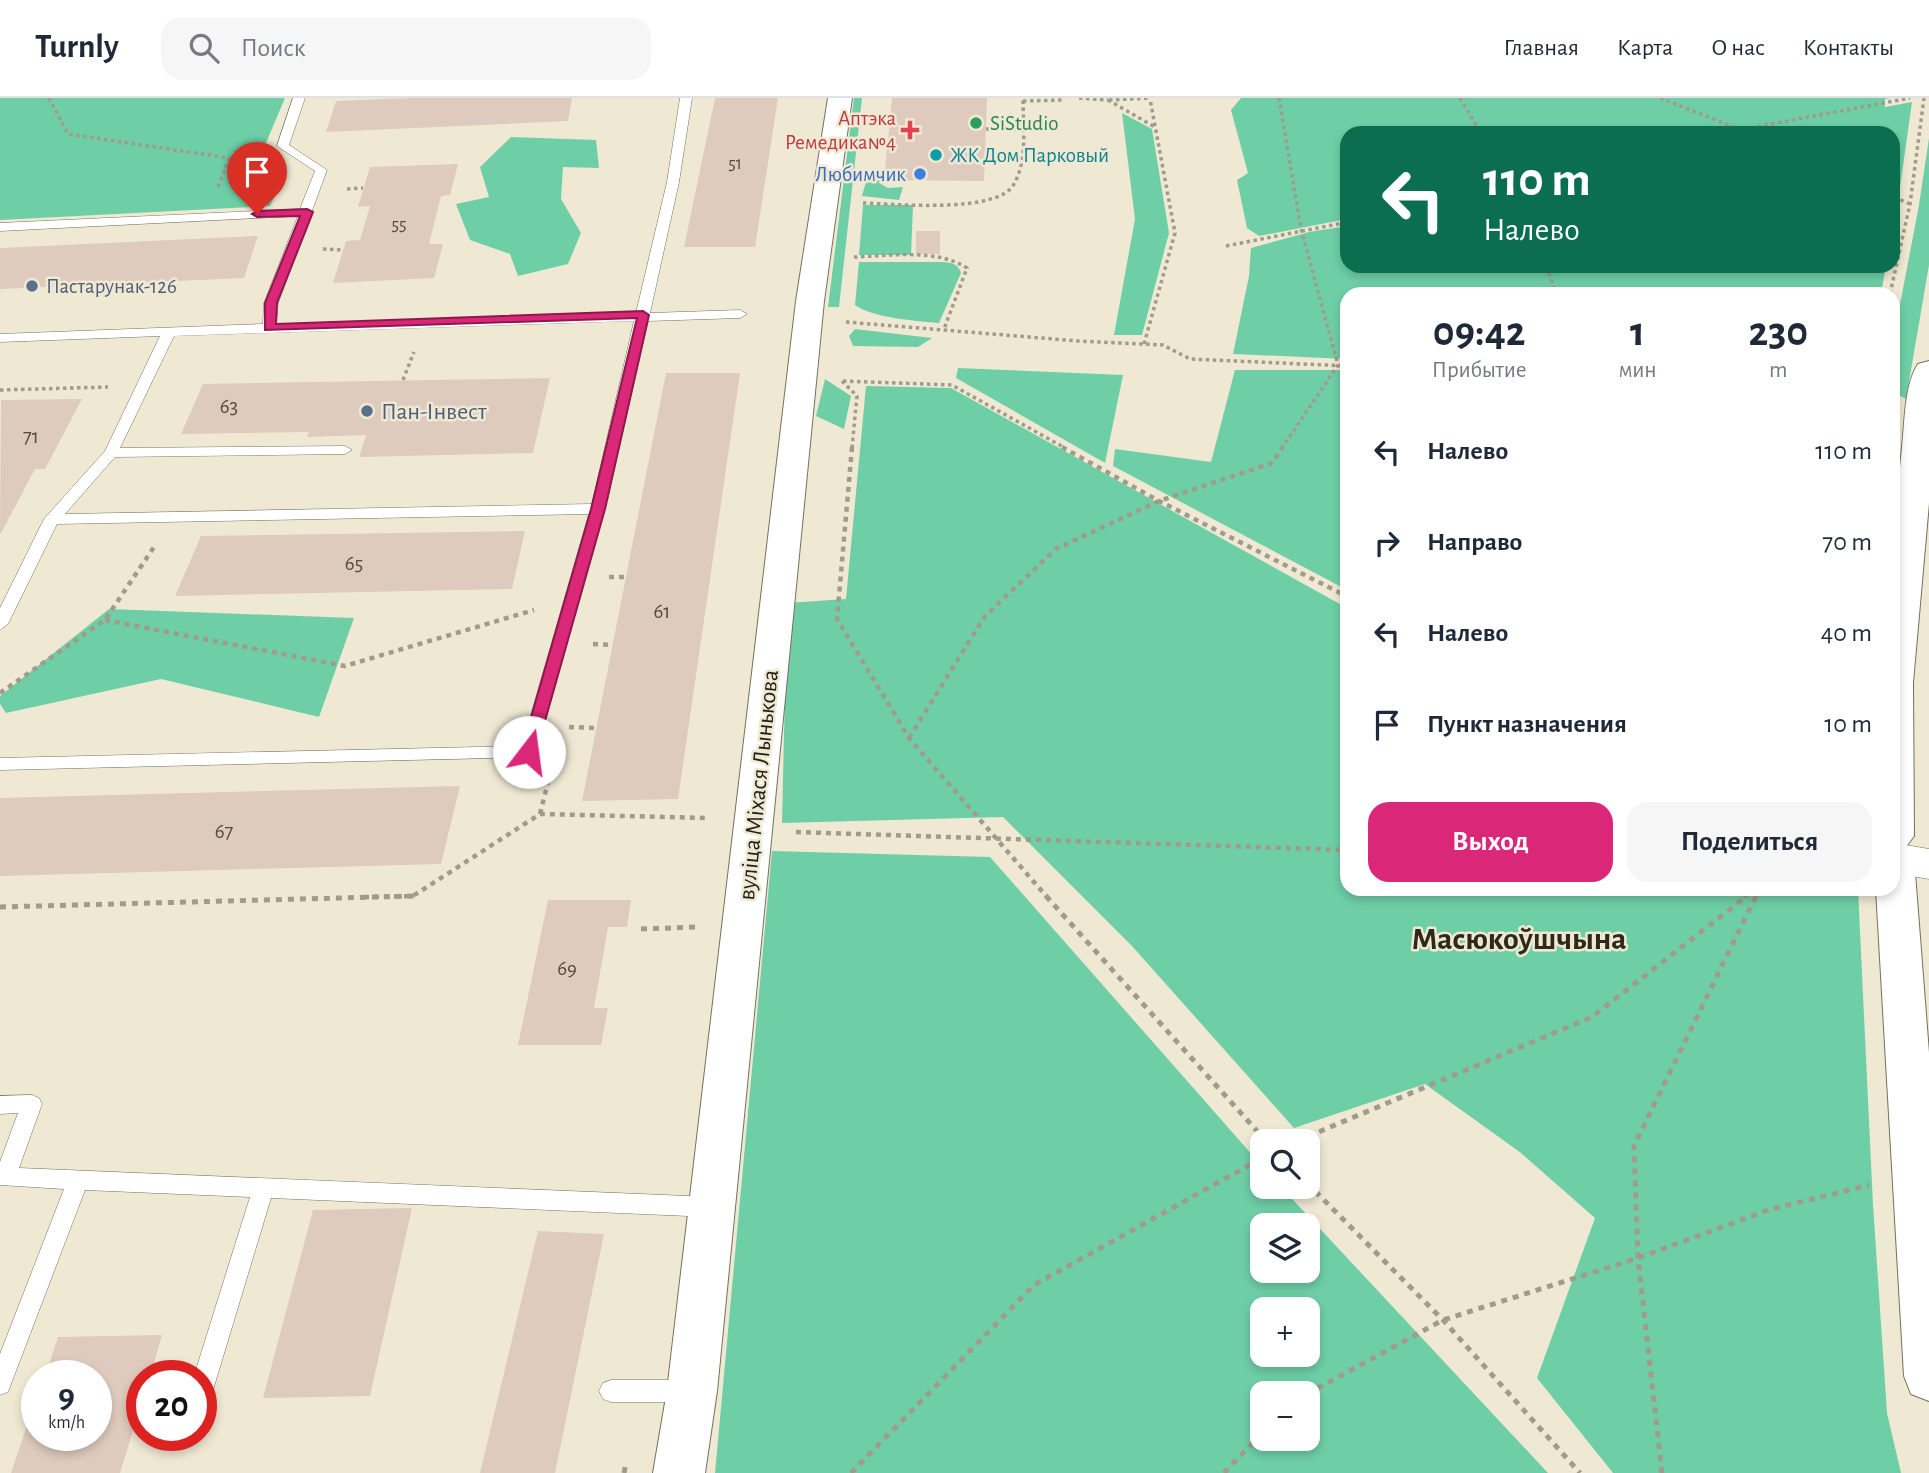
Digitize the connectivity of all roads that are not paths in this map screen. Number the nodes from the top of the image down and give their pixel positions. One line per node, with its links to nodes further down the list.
1 (299, 98): 4 (lane)
2 (686, 98): 7 (lane)
3 (840, 98): 26 (street, вуліца Міхася Лынькова)
4 (307, 212): 5 (lane); 8 (lane)
5 (0, 227)
6 (740, 314): 7 (lane)
7 (643, 315): 8 (lane); 14 (lane)
8 (269, 328): 9 (lane)
9 (169, 332): 10 (lane); 13 (lane)
10 (0, 338)
11 (1928, 378): 17 (street)
12 (345, 450): 13 (lane)
13 (111, 453): 15 (lane)
14 (598, 509): 15 (lane); 18 (lane)
15 (52, 519): 16 (lane)
16 (0, 624)
17 (1900, 632)
18 (0, 764)
19 (1900, 860): 20 (street)
20 (1929, 864)
21 (1897, 896): 23 (street)
22 (0, 1105): 24 (lane)
23 (1921, 1174): 28 (street)
24 (78, 1180): 25 (lane); 29 (lane)
25 (263, 1188): 26 (lane); 27 (lane)
26 (712, 1207): 31 (street, вуліца Міхася Лынькова)
27 (210, 1360)
28 (1929, 1376)
29 (0, 1384)
30 (611, 1391): 31 (lane)
31 (692, 1391): 32 (street, вуліца Міхася Лынькова)
32 (679, 1473)

